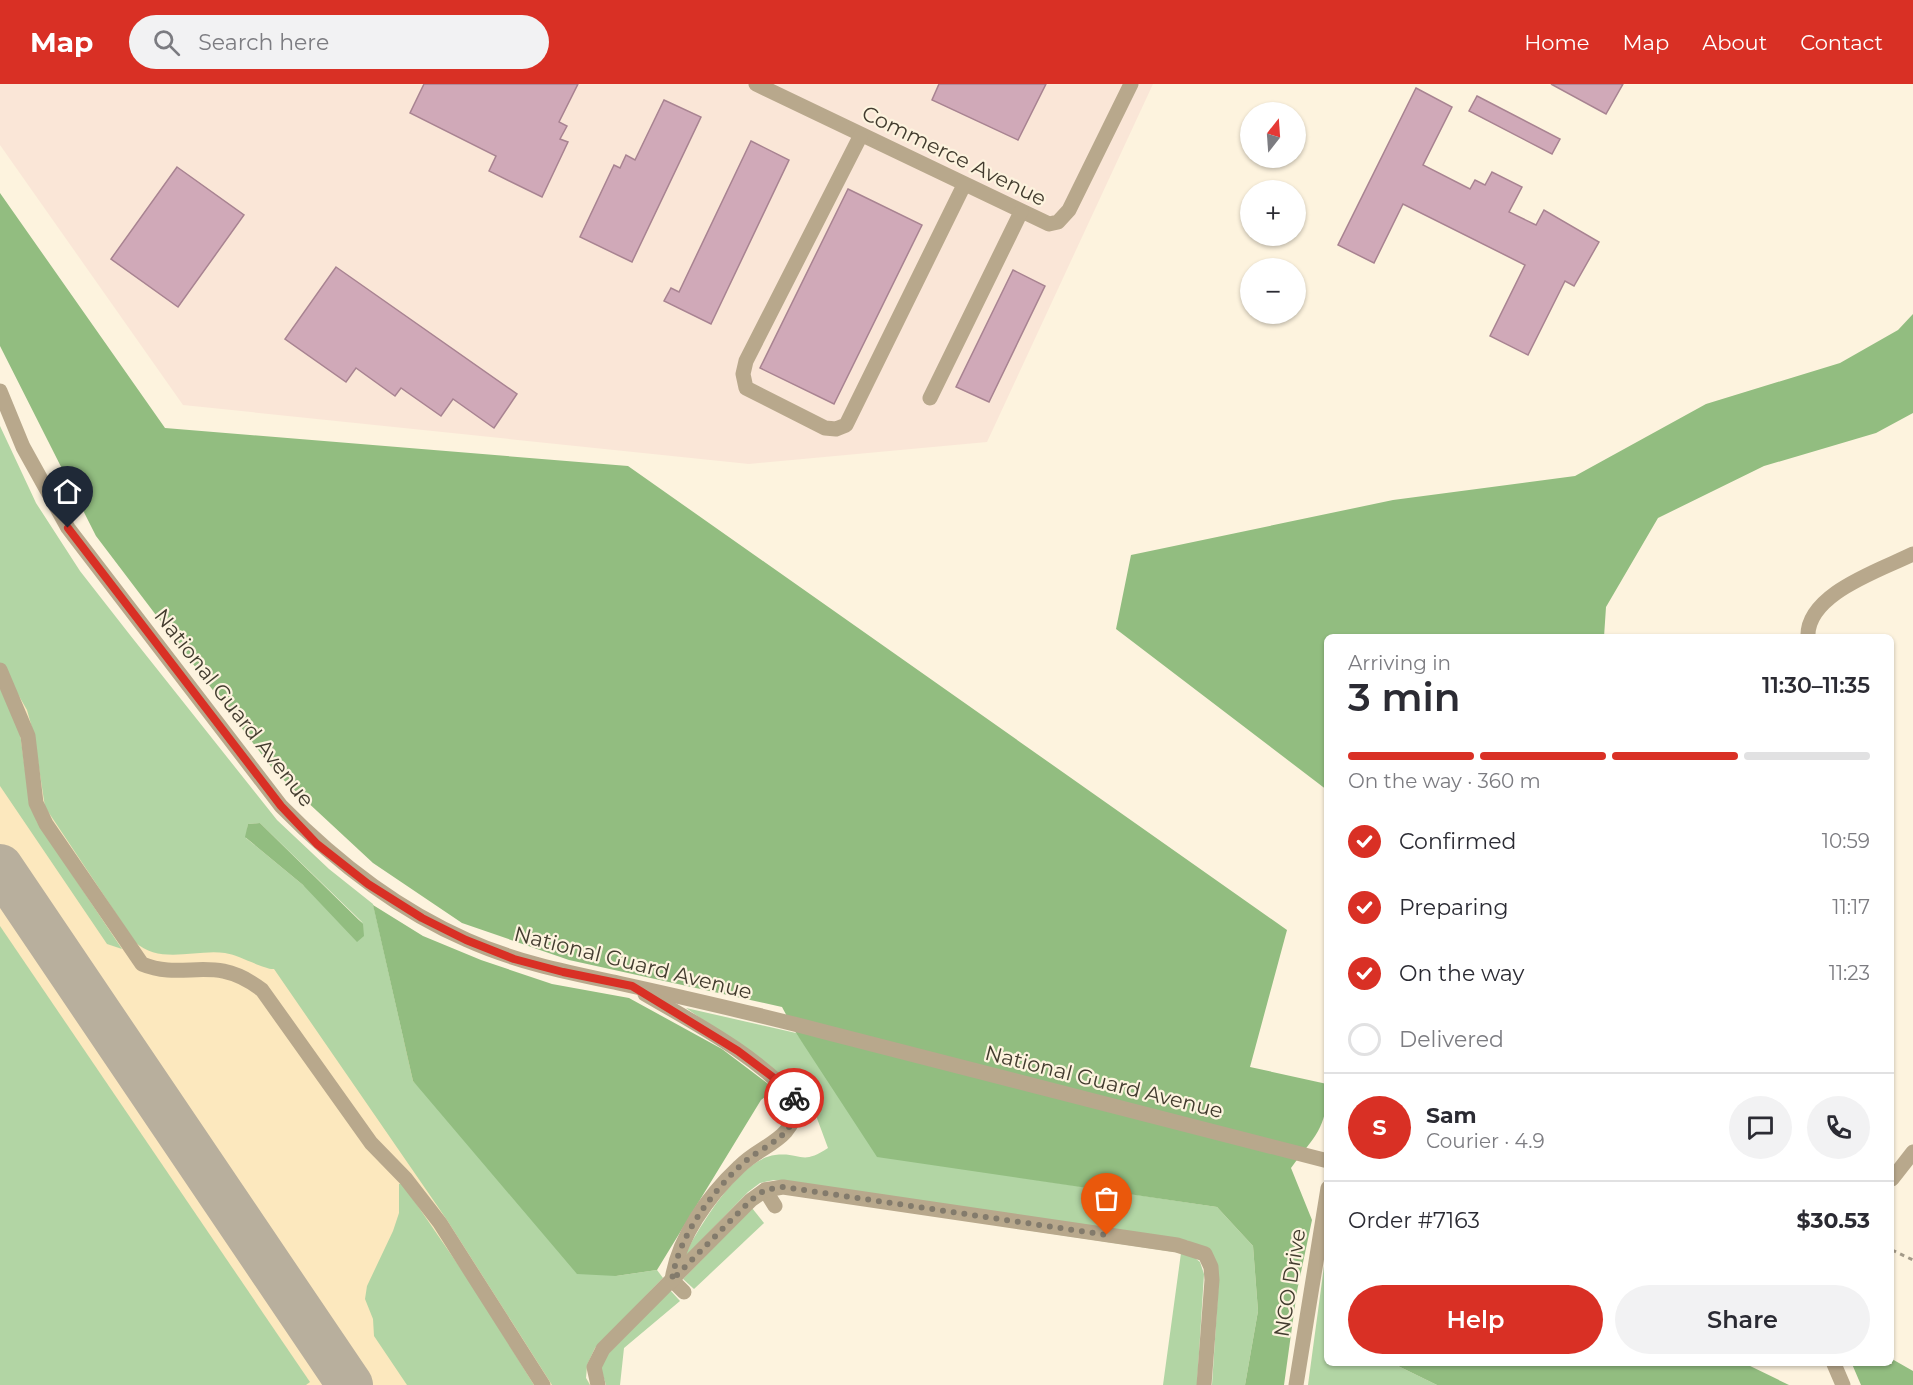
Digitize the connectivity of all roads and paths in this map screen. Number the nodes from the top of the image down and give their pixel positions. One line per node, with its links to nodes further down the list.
1 (756, 84): 3 (street, Commerce Avenue)
2 (1131, 84): 5 (street, Commerce Avenue)
3 (861, 135): 4 (street, Commerce Avenue); 4 (street)
4 (964, 184): 5 (street, Commerce Avenue)
5 (1021, 212): 7 (street)
6 (0, 391): 11 (street, National Guard Avenue)
7 (930, 398)
8 (1911, 557): 9 (street)
9 (1809, 634)
10 (0, 670): 23 (street)
11 (632, 986): 13 (street, National Guard Avenue); 20 (street)
12 (1913, 1152): 14 (street)
13 (1324, 1160)
14 (1894, 1176)
15 (765, 1190): 16 (street); 20 (street); 25 (street)
16 (775, 1206)
17 (1324, 1213): 26 (street, NCO Drive)
18 (1894, 1251): 19 (path)
19 (1913, 1260)
20 (672, 1280): 21 (street); 24 (street)
21 (684, 1292)
22 (1835, 1366): 27 (street)
23 (543, 1385)
24 (598, 1385)
25 (1204, 1385)
26 (1296, 1385)
27 (1843, 1385)

